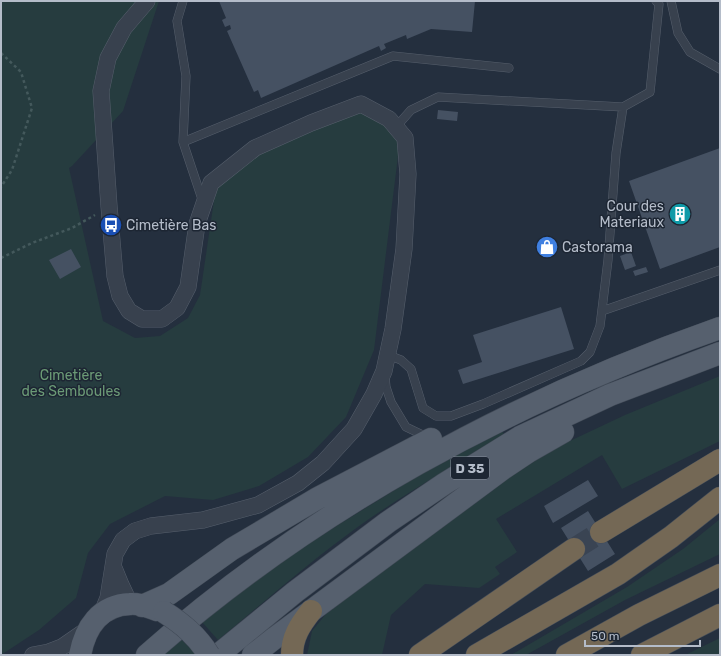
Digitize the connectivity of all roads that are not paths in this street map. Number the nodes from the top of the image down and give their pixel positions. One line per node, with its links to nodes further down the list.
1 (147, 1): 10 (street)
2 (183, 1): 9 (lane)
3 (656, 1): 7 (lane)
4 (671, 1): 6 (lane)
5 (509, 68): 9 (lane)
6 (720, 69)
7 (623, 107): 8 (lane); 12 (lane)
8 (396, 127): 10 (street); 15 (street)
9 (183, 142): 10 (lane)
10 (205, 202)
11 (720, 270): 12 (lane)
12 (602, 311): 15 (lane)
13 (720, 328): 17 (main road, D 35)
14 (720, 353): 16 (main road, D 35)
15 (386, 363): 18 (lane); 23 (street)
16 (685, 366): 26 (main road); 33 (main road, D 35)
17 (518, 412): 18 (main road); 31 (main road, D 35)
18 (431, 439): 25 (main road)
19 (720, 460): 21 (highway)
20 (720, 498): 37 (highway)
21 (601, 532)
22 (574, 549): 36 (highway)
23 (114, 566): 25 (street); 28 (street)
24 (720, 575): 38 (highway)
25 (136, 605): 28 (main road); 32 (main road, bridge)
26 (311, 610): 34 (main road); 35 (highway)
27 (720, 614): 39 (highway)
28 (94, 622): 29 (street); 30 (main road)
29 (33, 655)
30 (80, 655)
31 (147, 655)
32 (209, 655)
33 (218, 655)
34 (253, 655)
35 (292, 655)
36 (420, 655)
37 (477, 655)
38 (567, 655)
39 (642, 655)

